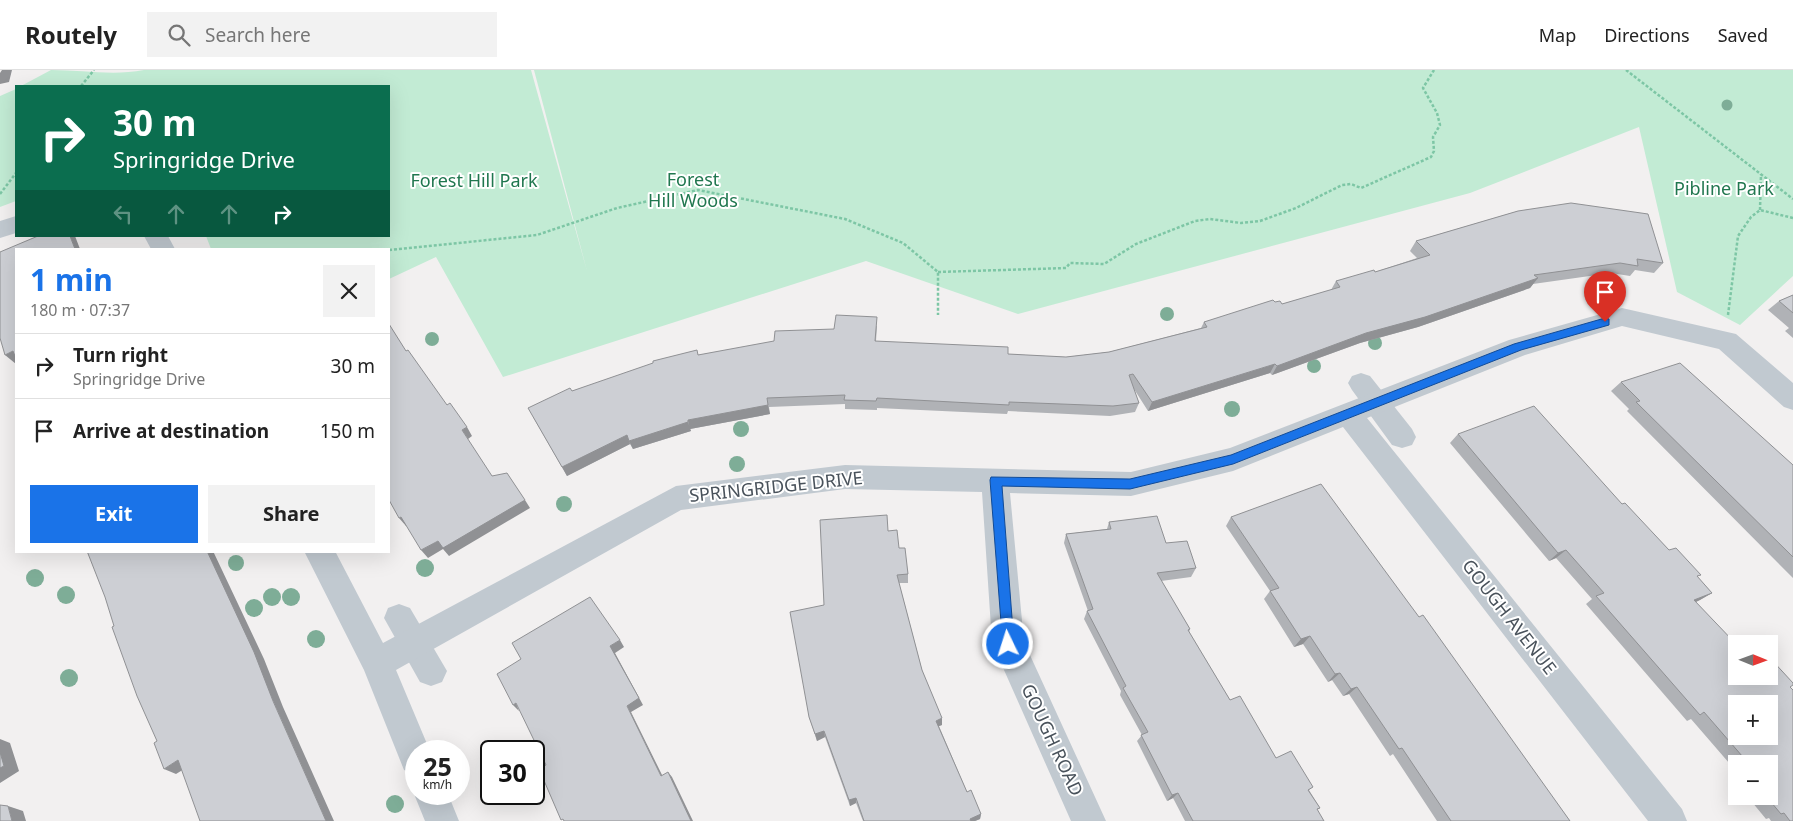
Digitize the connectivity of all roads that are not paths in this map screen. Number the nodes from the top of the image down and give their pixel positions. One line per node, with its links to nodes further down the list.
1 (15, 224): 2 (street)
2 (0, 230)
3 (1368, 393): 4 (street, SPRINGRIDGE DRIVE); 5 (street, SPRINGRIDGE DRIVE); 6 (street)
4 (1793, 400)
5 (1348, 414): 7 (street, SPRINGRIDGE DRIVE); 16 (street, GOUGH AVENUE)
6 (1402, 437)
7 (995, 480): 9 (street, SPRINGRIDGE DRIVE); 15 (street, GOUGH ROAD)
8 (320, 553): 10 (street)
9 (407, 631): 10 (street, SPRINGRIDGE DRIVE); 11 (street)
10 (377, 663): 12 (street)
11 (431, 671)
12 (409, 740)
13 (435, 805): 14 (street)
14 (442, 821)
15 (1089, 821)
16 (1670, 821)

